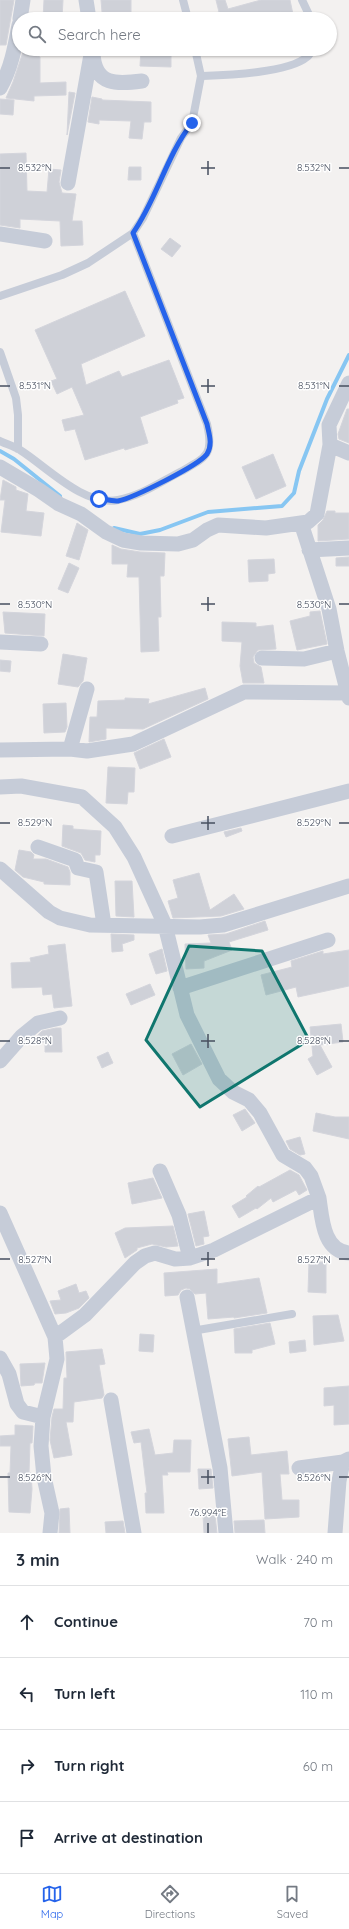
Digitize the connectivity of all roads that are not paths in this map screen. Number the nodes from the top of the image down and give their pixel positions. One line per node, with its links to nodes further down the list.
1 (23, 0): 5 (street)
2 (86, 0): 6 (street)
3 (183, 0): 7 (lane)
4 (302, 0): 8 (lane)
5 (21, 12)
6 (87, 12)
7 (186, 12)
8 (308, 12)
9 (12, 55): 15 (street)
10 (91, 56): 17 (street)
11 (93, 56): 16 (street)
12 (197, 56): 14 (lane)
13 (309, 56): 14 (lane)
14 (202, 76): 18 (lane)
15 (2, 81)
16 (142, 81)
17 (68, 183)
18 (133, 233): 21 (lane); 26 (lane)
19 (0, 234): 20 (street)
20 (45, 240)
21 (0, 296)
22 (0, 352): 26 (lane)
23 (349, 383): 25 (street)
24 (0, 441): 26 (lane)
25 (330, 445): 27 (street); 29 (street)
26 (18, 449)
27 (349, 453)
28 (0, 467): 29 (street)
29 (301, 523): 31 (street)
30 (349, 548): 31 (street)
31 (309, 550): 34 (street)
32 (0, 642): 33 (street)
33 (41, 644)
34 (337, 650): 35 (street); 37 (street)
35 (262, 658)
36 (87, 689): 38 (street)
37 (348, 696): 38 (street)
38 (70, 749): 39 (street)
39 (0, 750)
40 (0, 787): 47 (street)
41 (349, 791): 42 (street)
42 (172, 836)
43 (38, 847): 46 (street)
44 (0, 869): 46 (street)
45 (349, 886): 47 (street)
46 (104, 925): 47 (street)
47 (165, 925): 49 (street)
48 (328, 940): 49 (street)
49 (180, 988): 53 (street)
50 (60, 1018): 51 (street)
51 (0, 1061)
52 (160, 1171): 56 (street)
53 (320, 1198): 55 (street); 56 (street)
54 (0, 1213): 60 (street)
55 (349, 1253)
56 (190, 1258): 60 (street)
57 (187, 1297): 59 (street)
58 (292, 1314): 59 (lane)
59 (192, 1331): 68 (street)
60 (55, 1337): 63 (street)
61 (0, 1358): 63 (street)
62 (111, 1400): 67 (street)
63 (43, 1417): 66 (street)
64 (346, 1460): 65 (street); 69 (street)
65 (299, 1468)
66 (50, 1533)
67 (134, 1533)
68 (226, 1533)
69 (335, 1533)

